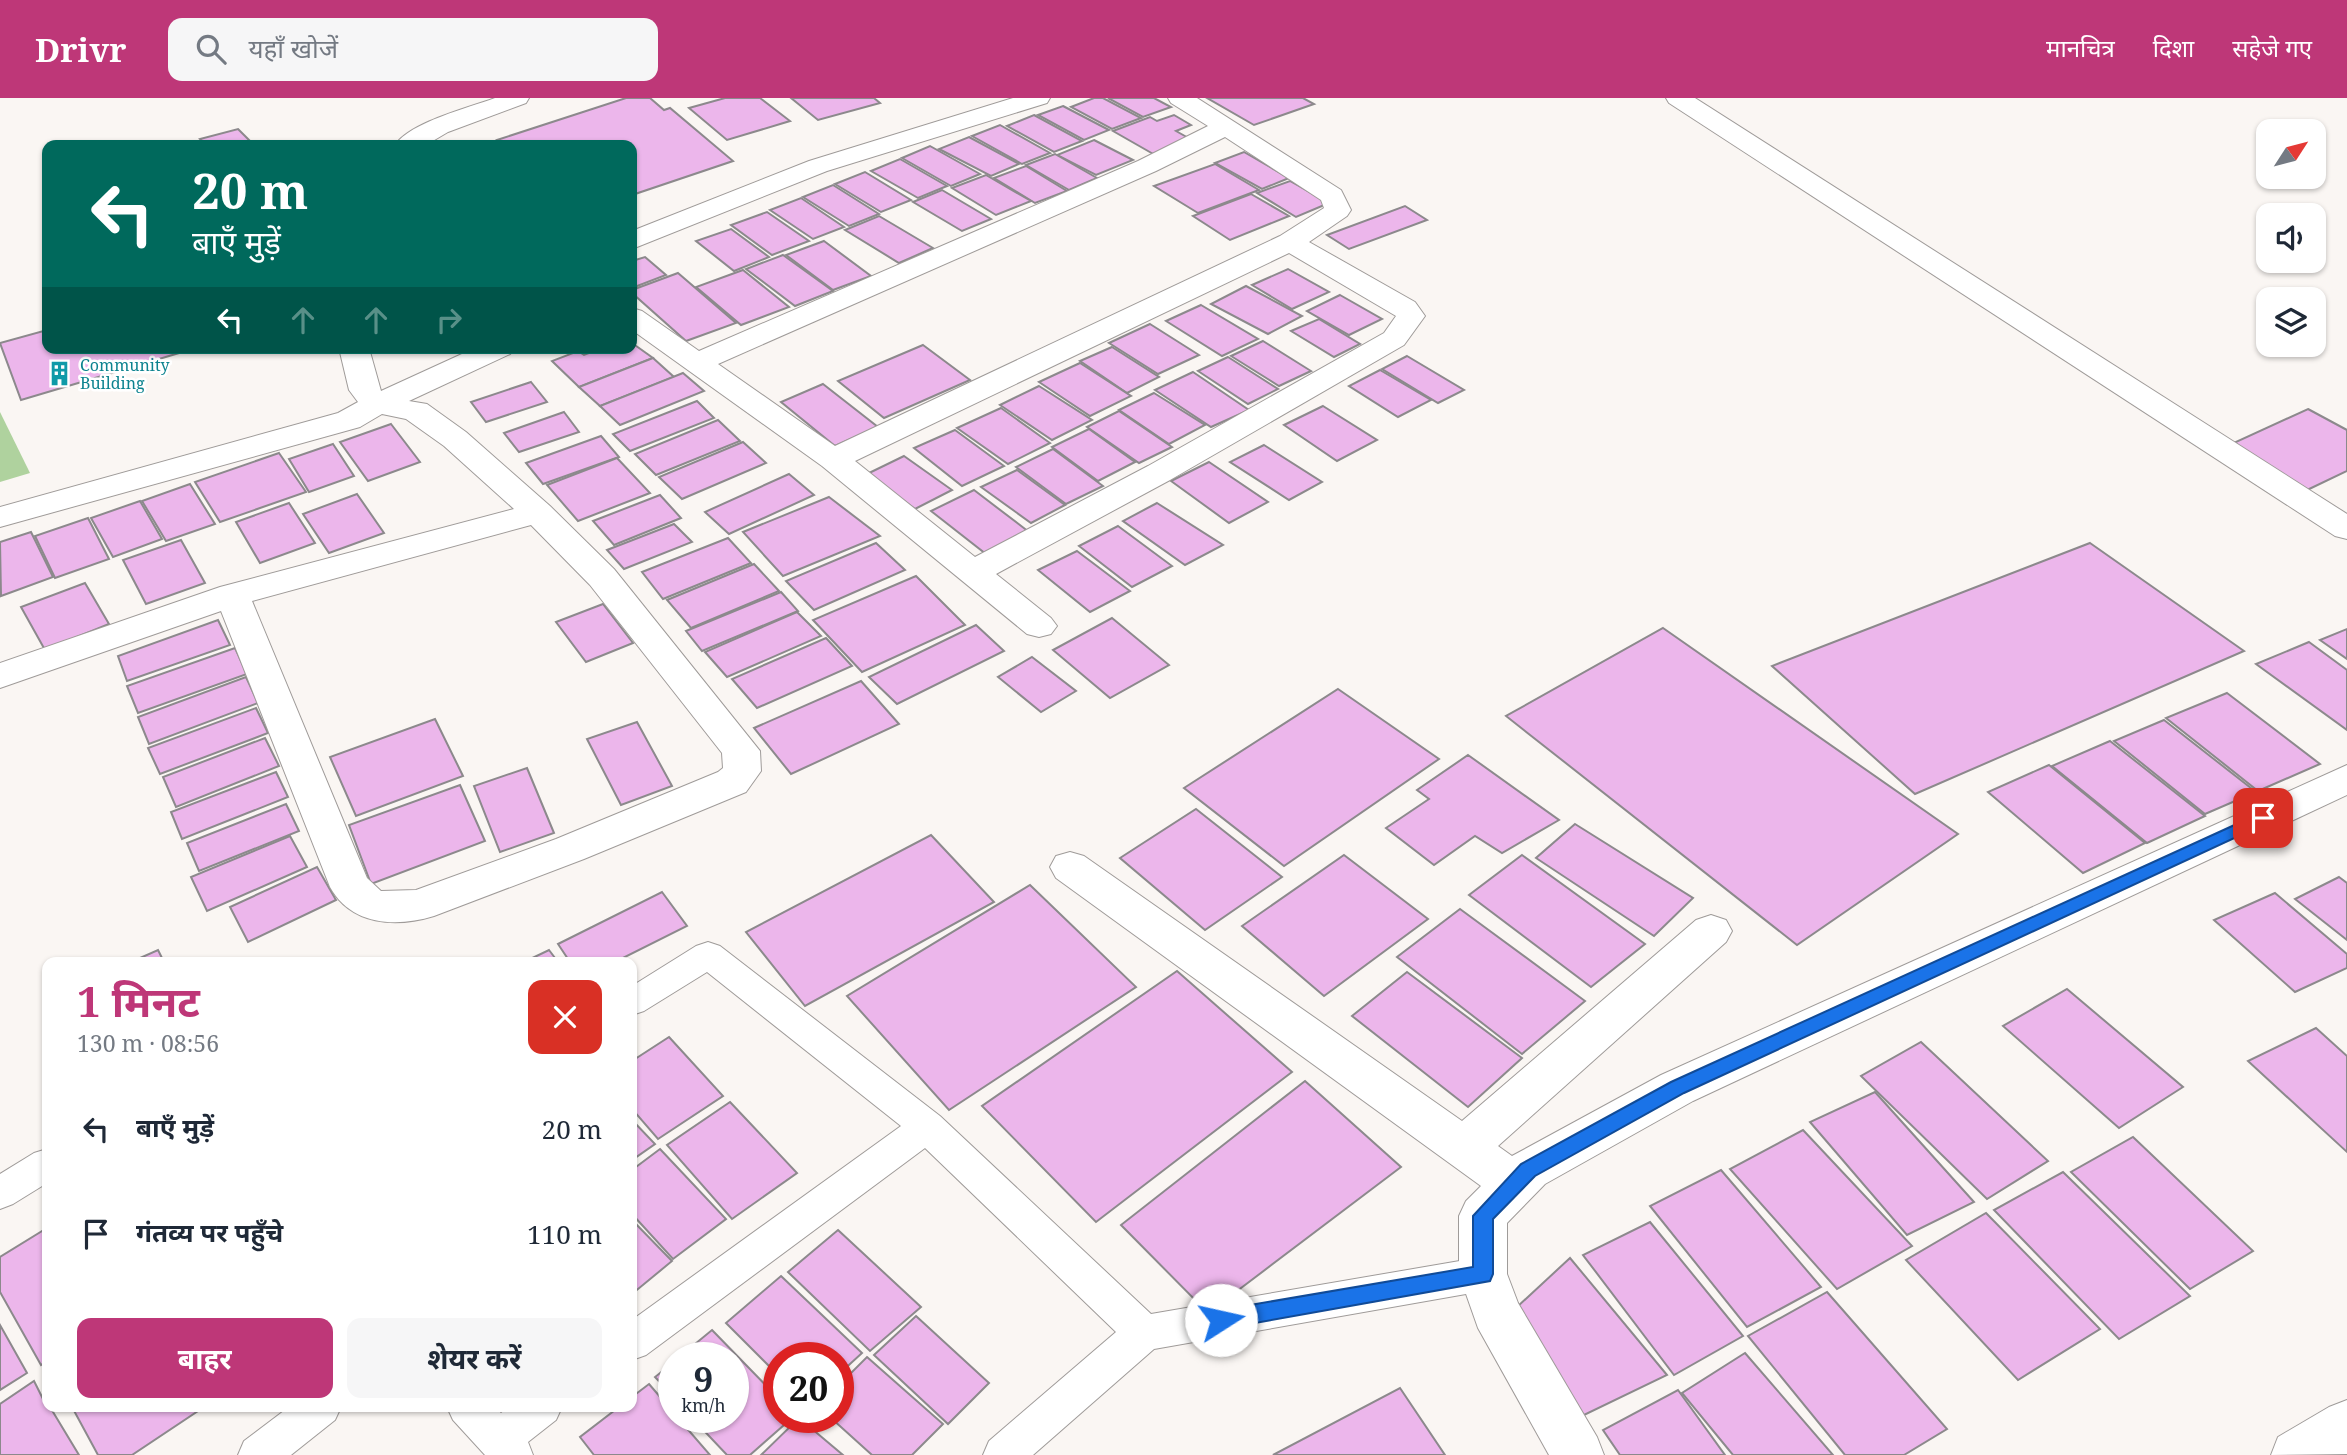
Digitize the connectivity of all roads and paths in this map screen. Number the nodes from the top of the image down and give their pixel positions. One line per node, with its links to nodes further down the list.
1 (517, 98): 6 (street)
2 (1038, 98): 7 (street)
3 (1180, 98): 5 (street)
4 (1678, 98): 17 (street)
5 (1226, 127): 8 (street); 12 (street)
6 (417, 140)
7 (637, 238)
8 (1290, 242): 14 (street); 18 (street)
9 (637, 321): 12 (street)
10 (355, 354): 13 (street)
11 (487, 354): 13 (street)
12 (696, 363): 14 (street)
13 (377, 404): 15 (street); 16 (street)
14 (833, 459): 18 (street)
15 (538, 513): 19 (street); 19 (street)
16 (0, 517)
17 (2347, 529)
18 (971, 573): 20 (street)
19 (232, 595): 21 (street)
20 (1039, 626)
21 (0, 676)
22 (2347, 779): 29 (street)
23 (1070, 867): 27 (street)
24 (1711, 931): 27 (street)
25 (637, 999): 26 (lane)
26 (927, 1127): 32 (lane); 33 (lane)
27 (1464, 1147): 29 (street)
28 (42, 1167): 30 (lane)
29 (1514, 1183): 31 (street)
30 (0, 1192)
31 (1483, 1274): 32 (lane); 41 (street)
32 (1143, 1333): 40 (lane)
33 (637, 1338)
34 (314, 1412): 39 (lane)
35 (472, 1412): 38 (lane)
36 (538, 1412): 38 (lane)
37 (2347, 1426): 42 (street)
38 (506, 1447)
39 (258, 1455)
40 (1003, 1455)
41 (1578, 1455)
42 (2297, 1455)

